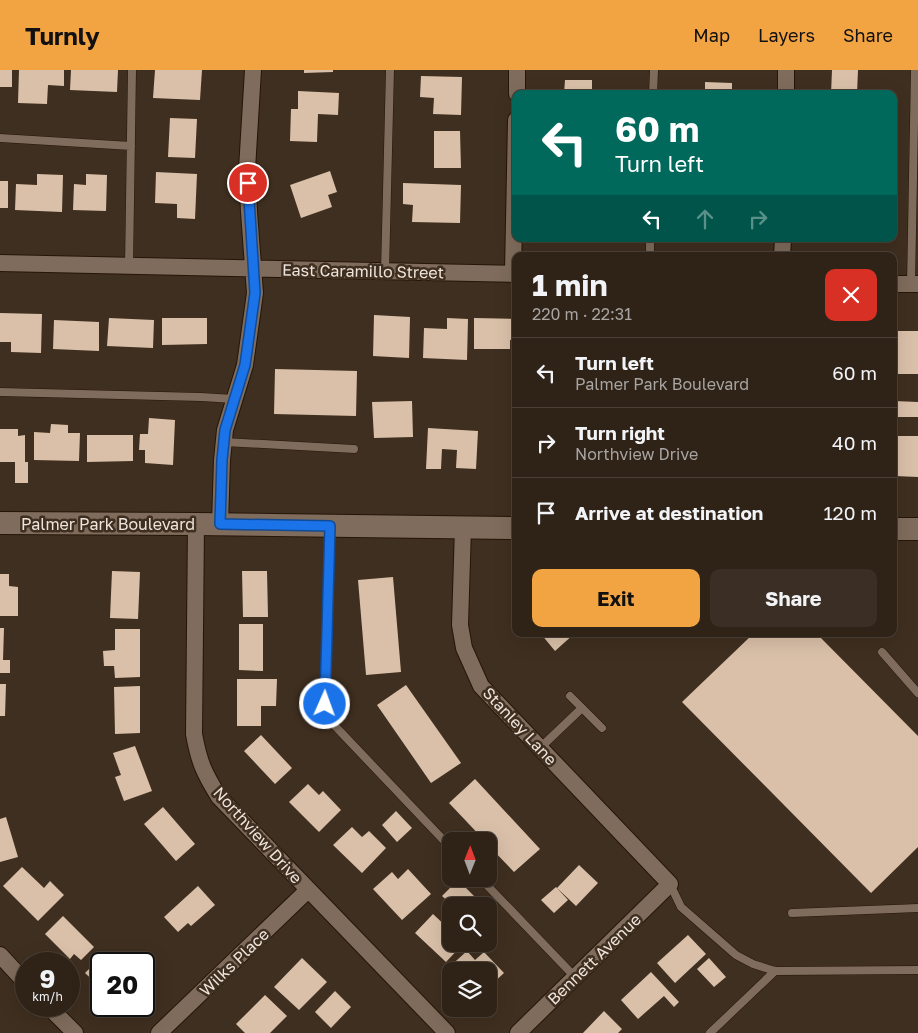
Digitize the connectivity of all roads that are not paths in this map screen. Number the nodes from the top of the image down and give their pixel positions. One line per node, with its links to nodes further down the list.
1 (132, 70): 12 (lane)
2 (253, 70): 15 (street)
3 (390, 70): 16 (lane)
4 (517, 70): 8 (street)
5 (654, 70): 9 (lane)
6 (786, 70): 10 (street)
7 (915, 70): 19 (lane)
8 (517, 90)
9 (653, 90)
10 (786, 90)
11 (0, 138): 12 (lane)
12 (131, 146): 14 (lane)
13 (0, 263): 14 (street, East Caramillo Street)
14 (128, 266): 15 (street, East Caramillo Street)
15 (253, 269): 16 (street, East Caramillo Street); 21 (street)
16 (385, 271): 17 (street, East Caramillo Street)
17 (512, 274)
18 (897, 284): 19 (street)
19 (914, 284)
20 (0, 392): 21 (lane)
21 (234, 399): 22 (street)
22 (224, 442): 23 (lane); 26 (street)
23 (354, 449)
24 (0, 523): 25 (main road, Palmer Park Boulevard)
25 (196, 524): 26 (main road, Palmer Park Boulevard); 41 (street, Northview Drive)
26 (220, 524): 27 (main road, Palmer Park Boulevard)
27 (330, 526): 28 (main road, Palmer Park Boulevard); 38 (lane)
28 (462, 527): 29 (main road, Palmer Park Boulevard); 37 (street, Stanley Lane)
29 (512, 528)
30 (897, 529): 31 (main road)
31 (918, 529)
32 (882, 652): 33 (lane)
33 (918, 693)
34 (570, 696): 35 (lane)
35 (582, 708): 36 (lane); 37 (lane)
36 (602, 728)
37 (540, 748): 39 (street, Stanley Lane)
38 (442, 839)
39 (670, 884): 47 (lane); 48 (street, Bennett Avenue)
40 (490, 888): 48 (lane)
41 (308, 890): 51 (street, Wilks Place); 52 (street, Northview Drive)
42 (918, 908): 43 (lane)
43 (792, 913)
44 (0, 955): 46 (street)
45 (918, 970): 47 (lane)
46 (15, 971)
47 (775, 971): 54 (lane)
48 (575, 977): 53 (street, Bennett Avenue)
49 (59, 1017): 50 (street)
50 (76, 1033)
51 (159, 1033)
52 (447, 1033)
53 (518, 1033)
54 (710, 1033)

